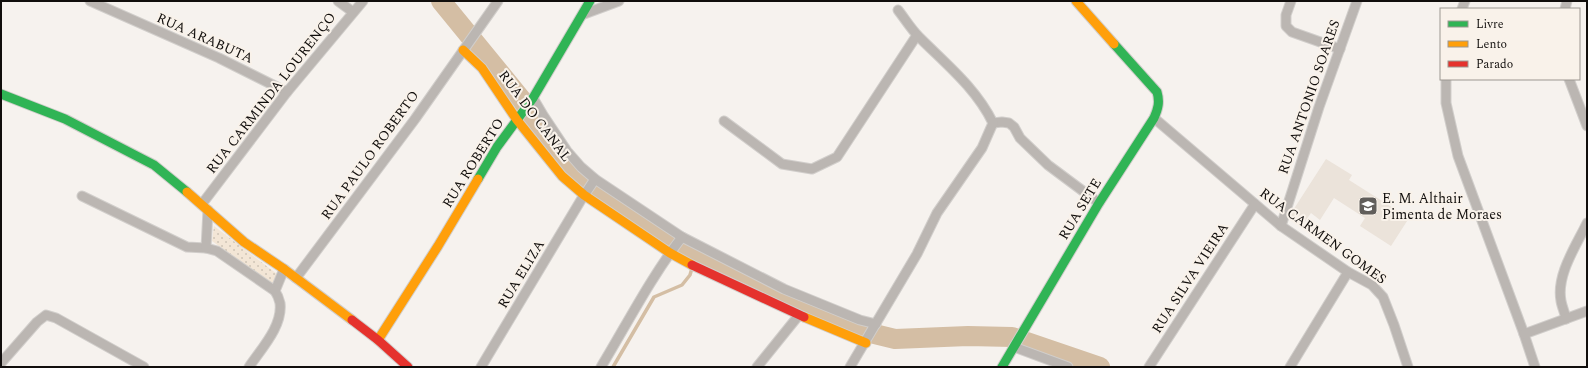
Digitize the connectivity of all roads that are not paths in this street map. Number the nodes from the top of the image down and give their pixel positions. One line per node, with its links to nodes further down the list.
1 (90, 1): 18 (street, RUA ARABUTA)
2 (338, 1): 11 (street)
3 (363, 1): 11 (street, RUA CARMINDA LOURENÇO)
4 (498, 1): 14 (street, RUA PAULO ROBERTO)
5 (590, 1): 12 (street, RUA ROBERTO)
6 (619, 1): 12 (street)
7 (1076, 1): 21 (street, RUA SETE)
8 (1291, 1): 15 (street)
9 (1357, 1): 15 (street, RUA ANTONIO SOARES)
10 (898, 10): 13 (street)
11 (353, 12): 18 (street, RUA CARMINDA LOURENÇO)
12 (584, 14): 20 (street, RUA ROBERTO)
13 (917, 35): 23 (street); 24 (street)
14 (464, 49): 22 (street, RUA DO CANAL); 39 (street, RUA PAULO ROBERTO)
15 (1340, 49): 33 (street, RUA ANTONIO SOARES)
16 (1446, 80): 45 (street)
17 (1569, 80): 25 (street)
18 (287, 92): 31 (street, RUA CARMINDA LOURENÇO)
19 (1, 94): 31 (street)
20 (532, 100): 22 (street, RUA ROBERTO); 26 (street)
21 (1154, 118): 29 (street, RUA SETE); 30 (street, RUA CARMEN GOMES)
22 (517, 119): 27 (street, RUA DO CANAL); 46 (street, RUA ROBERTO)
23 (724, 121)
24 (993, 123): 29 (street); 44 (street)
25 (1587, 126)
26 (594, 181): 27 (street, RUA ELIZA); 34 (street)
27 (584, 194): 36 (street, RUA DO CANAL); 53 (street, RUA ELIZA)
28 (82, 196): 35 (street)
29 (1099, 203): 48 (street, RUA SETE)
30 (1255, 204): 33 (street, RUA CARMEN GOMES); 59 (street, RUA SILVA VIEIRA)
31 (205, 207): 35 (street); 37 (street)
32 (1587, 223): 43 (street)
33 (1281, 226): 38 (street, RUA CARMEN GOMES)
34 (681, 238): 36 (street); 44 (street)
35 (206, 248): 40 (street)
36 (670, 253): 42 (street, RUA DO CANAL); 54 (street)
37 (284, 269): 39 (street); 40 (street)
38 (1348, 272): 60 (street); 61 (street, RUA CARMEN GOMES)
39 (296, 278): 46 (street)
40 (275, 291): 51 (street)
41 (1587, 311): 43 (street)
42 (798, 315): 47 (street, RUA DO CANAL); 55 (street)
43 (1566, 319): 45 (street)
44 (876, 325): 47 (street)
45 (1524, 334): 62 (street)
46 (378, 340): 52 (street)
47 (866, 342): 56 (street)
48 (1015, 346): 57 (street); 58 (street)
49 (1, 363): 50 (street)
50 (144, 367)
51 (249, 367)
52 (408, 367)
53 (481, 367)
54 (601, 367)
55 (757, 367)
56 (850, 367)
57 (1002, 367)
58 (1068, 367)
59 (1149, 367)
60 (1290, 367)
61 (1408, 367)
62 (1535, 367)

